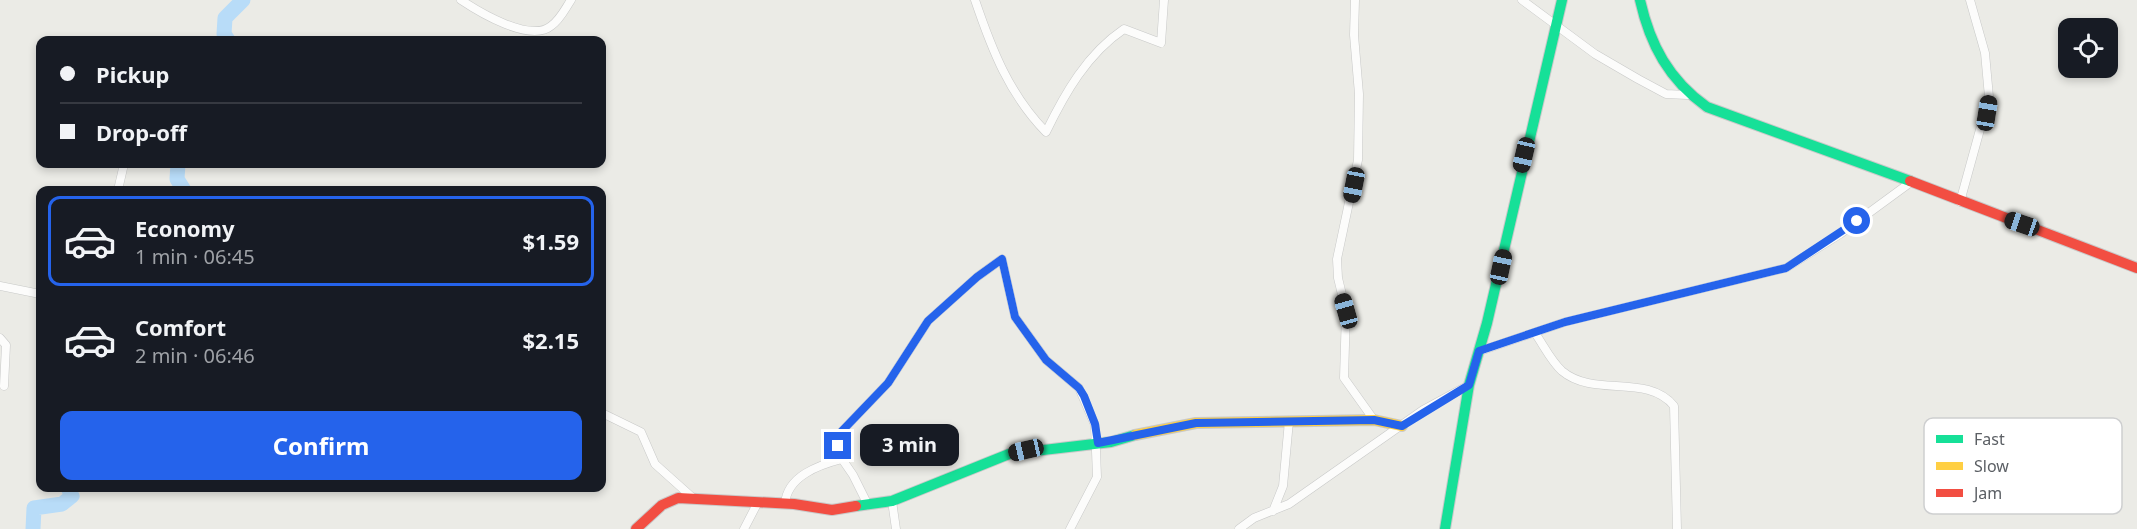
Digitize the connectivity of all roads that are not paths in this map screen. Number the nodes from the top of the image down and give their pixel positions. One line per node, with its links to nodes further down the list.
1 (461, 0): 2 (street)
2 (571, 0)
3 (975, 0): 4 (street)
4 (1164, 0)
5 (1355, 0): 25 (street)
6 (1522, 0): 10 (street)
7 (1562, 0): 10 (street)
8 (1640, 0): 11 (street)
9 (1970, 0): 15 (street)
10 (1555, 25): 11 (street); 21 (street)
11 (1687, 95): 13 (street)
12 (123, 168): 14 (street)
13 (1911, 182): 15 (street); 19 (street)
14 (119, 186)
15 (1960, 202): 16 (street)
16 (2137, 268)
17 (0, 286): 18 (street)
18 (36, 293)
19 (1535, 333): 21 (street); 42 (street)
20 (0, 338): 23 (street)
21 (1479, 351): 22 (street)
22 (1469, 385): 27 (street); 41 (street)
23 (4, 386)
24 (606, 415): 30 (street)
25 (1374, 420): 26 (street); 27 (street)
26 (1288, 422): 28 (street); 35 (street)
27 (1402, 426): 35 (street)
28 (1098, 443): 29 (street); 31 (street); 39 (street)
29 (842, 459): 33 (street); 34 (street)
30 (693, 498): 32 (street); 36 (street)
31 (892, 501): 34 (street); 38 (street)
32 (757, 504): 33 (street); 37 (street)
33 (785, 504): 34 (street)
34 (868, 505)
35 (1273, 511): 40 (street)
36 (636, 529)
37 (744, 529)
38 (896, 529)
39 (1070, 529)
40 (1239, 529)
41 (1445, 529)
42 (1677, 529)

